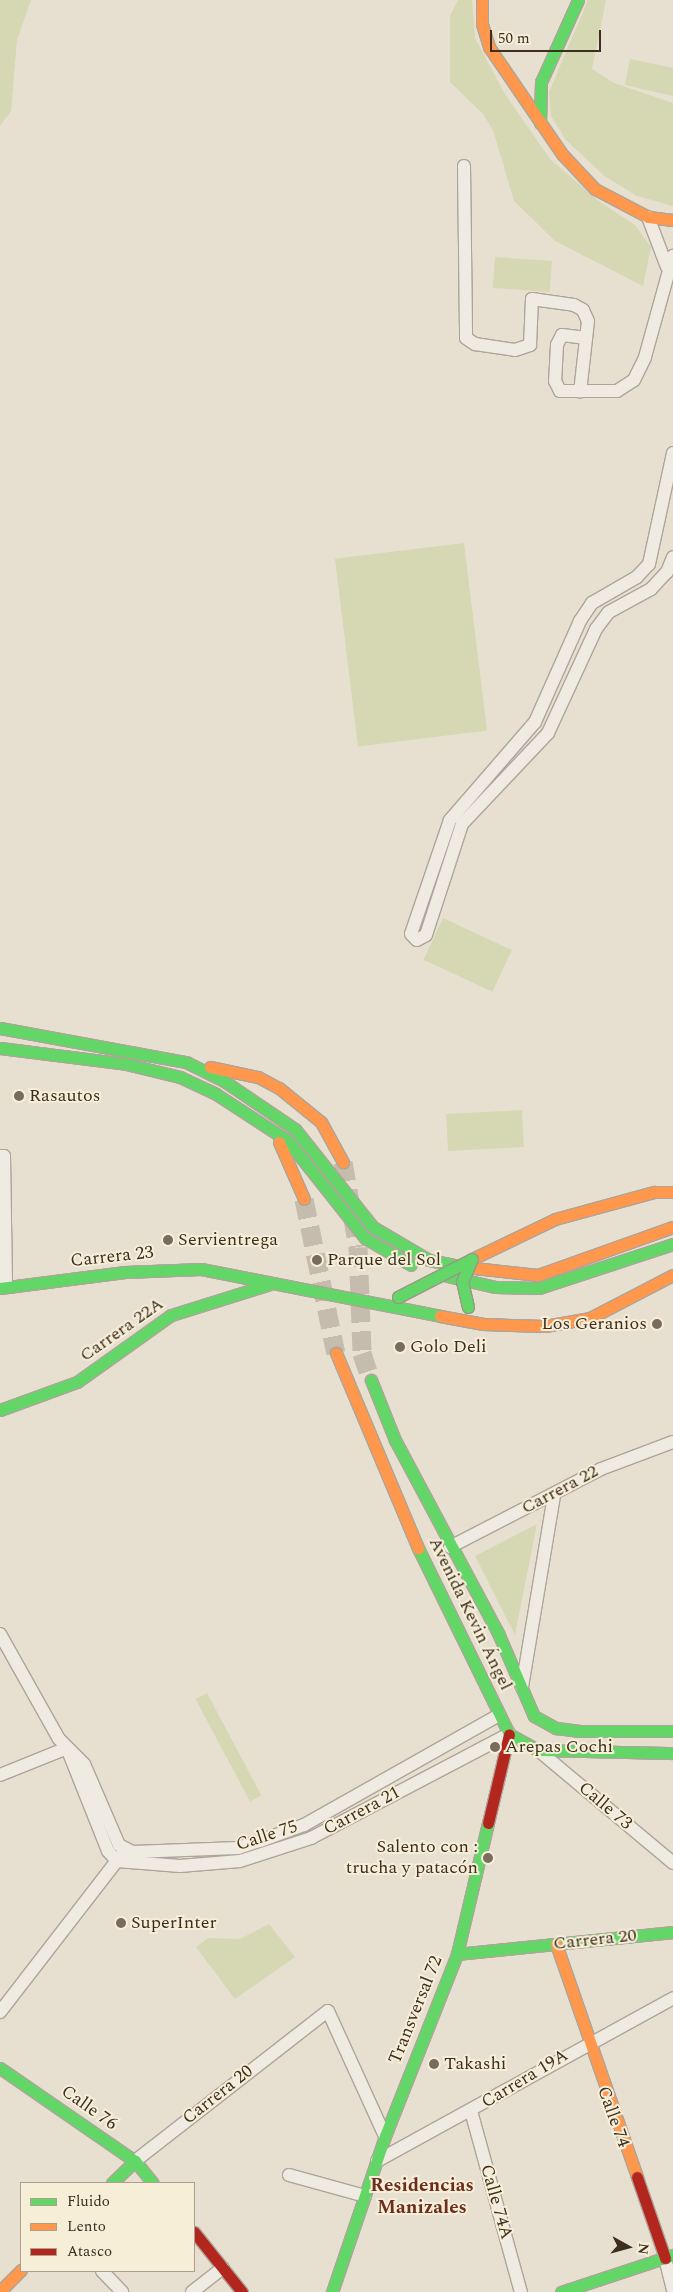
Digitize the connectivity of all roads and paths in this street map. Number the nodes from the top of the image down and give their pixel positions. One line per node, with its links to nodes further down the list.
1 (482, 0): 4 (main road)
2 (578, 0): 3 (main road)
3 (541, 82): 4 (main road); 5 (main road)
4 (518, 92): 5 (main road)
5 (540, 126): 7 (main road)
6 (464, 166): 10 (street)
7 (648, 216): 8 (main road); 9 (street)
8 (673, 220)
9 (670, 261): 11 (street)
10 (586, 338): 11 (street); 11 (street)
11 (580, 392)
12 (673, 453): 13 (street)
13 (673, 556)
14 (0, 1028): 16 (main road)
15 (0, 1048): 17 (main road)
16 (186, 1062): 19 (main road); 22 (main road)
17 (271, 1128): 21 (main road); 23 (main road)
18 (2, 1156): 27 (street)
19 (343, 1162)
20 (673, 1192): 24 (main road, Carrera 23)
21 (304, 1200)
22 (673, 1227)
23 (673, 1244)
24 (472, 1259): 28 (main road, Carrera 23, bridge); 29 (main road, bridge)
25 (673, 1275): 29 (main road, Carrera 23)
26 (267, 1285): 27 (main road, Carrera 23); 28 (main road, Carrera 23); 32 (main road, Carrera 22A)
27 (3, 1287)
28 (374, 1303): 29 (main road, Carrera 23)
29 (483, 1324)
30 (336, 1353): 37 (main road, Avenida Kevin Ángel)
31 (371, 1380): 35 (main road, Avenida Kevin Ángel)
32 (0, 1410)
33 (673, 1442): 34 (street, Carrera 22)
34 (554, 1495): 35 (street, Carrera 22); 41 (street)
35 (450, 1546): 36 (main road, Avenida Kevin Ángel)
36 (477, 1591): 37 (main road); 38 (main road, Avenida Kevin Ángel)
37 (445, 1603): 40 (main road, Avenida Kevin Ángel)
38 (498, 1633): 40 (main road); 41 (main road, Avenida Kevin Ángel)
39 (0, 1634): 45 (street)
40 (469, 1646): 42 (main road, Avenida Kevin Ángel)
41 (521, 1694): 43 (main road, Avenida Kevin Ángel)
42 (499, 1715): 44 (main road, Avenida Kevin Ángel); 49 (street, Calle 75)
43 (673, 1731)
44 (509, 1734): 46 (main road); 50 (street, Carrera 21); 54 (main road, Transversal 72)
45 (67, 1748): 48 (street); 49 (street); 50 (street)
46 (538, 1750): 47 (main road); 51 (street, Calle 73)
47 (673, 1753)
48 (0, 1775)
49 (125, 1849): 50 (street)
50 (117, 1861): 56 (street)
51 (673, 1862)
52 (673, 1932): 53 (main road, Carrera 20)
53 (556, 1944): 54 (main road, Carrera 20); 57 (main road, Calle 74)
54 (457, 1954): 60 (main road, Transversal 72)
55 (673, 1998): 57 (street, Carrera 19A)
56 (0, 2012)
57 (587, 2042): 59 (street, Carrera 19A); 68 (main road, Calle 74)
58 (0, 2068): 61 (main road, Calle 76)
59 (471, 2111): 62 (street, Carrera 19A); 78 (street, Calle 74A)
60 (385, 2136): 61 (street, Carrera 20); 62 (main road, Transversal 72)
61 (135, 2161): 64 (main road, Carrera 20); 65 (main road, Calle 76)
62 (377, 2161): 66 (main road, Transversal 72)
63 (289, 2175): 66 (street)
64 (113, 2182)
65 (152, 2182)
66 (365, 2196): 77 (main road, Transversal 72)
67 (195, 2233): 69 (main road)
68 (670, 2259): 72 (street, Calle 74); 79 (main road)
69 (224, 2268): 75 (street); 76 (main road)
70 (20, 2271): 73 (main road)
71 (103, 2272): 74 (street)
72 (673, 2289)
73 (0, 2291)
74 (122, 2292)
75 (192, 2292)
76 (242, 2292)
77 (332, 2292)
78 (521, 2292)
79 (561, 2292)

